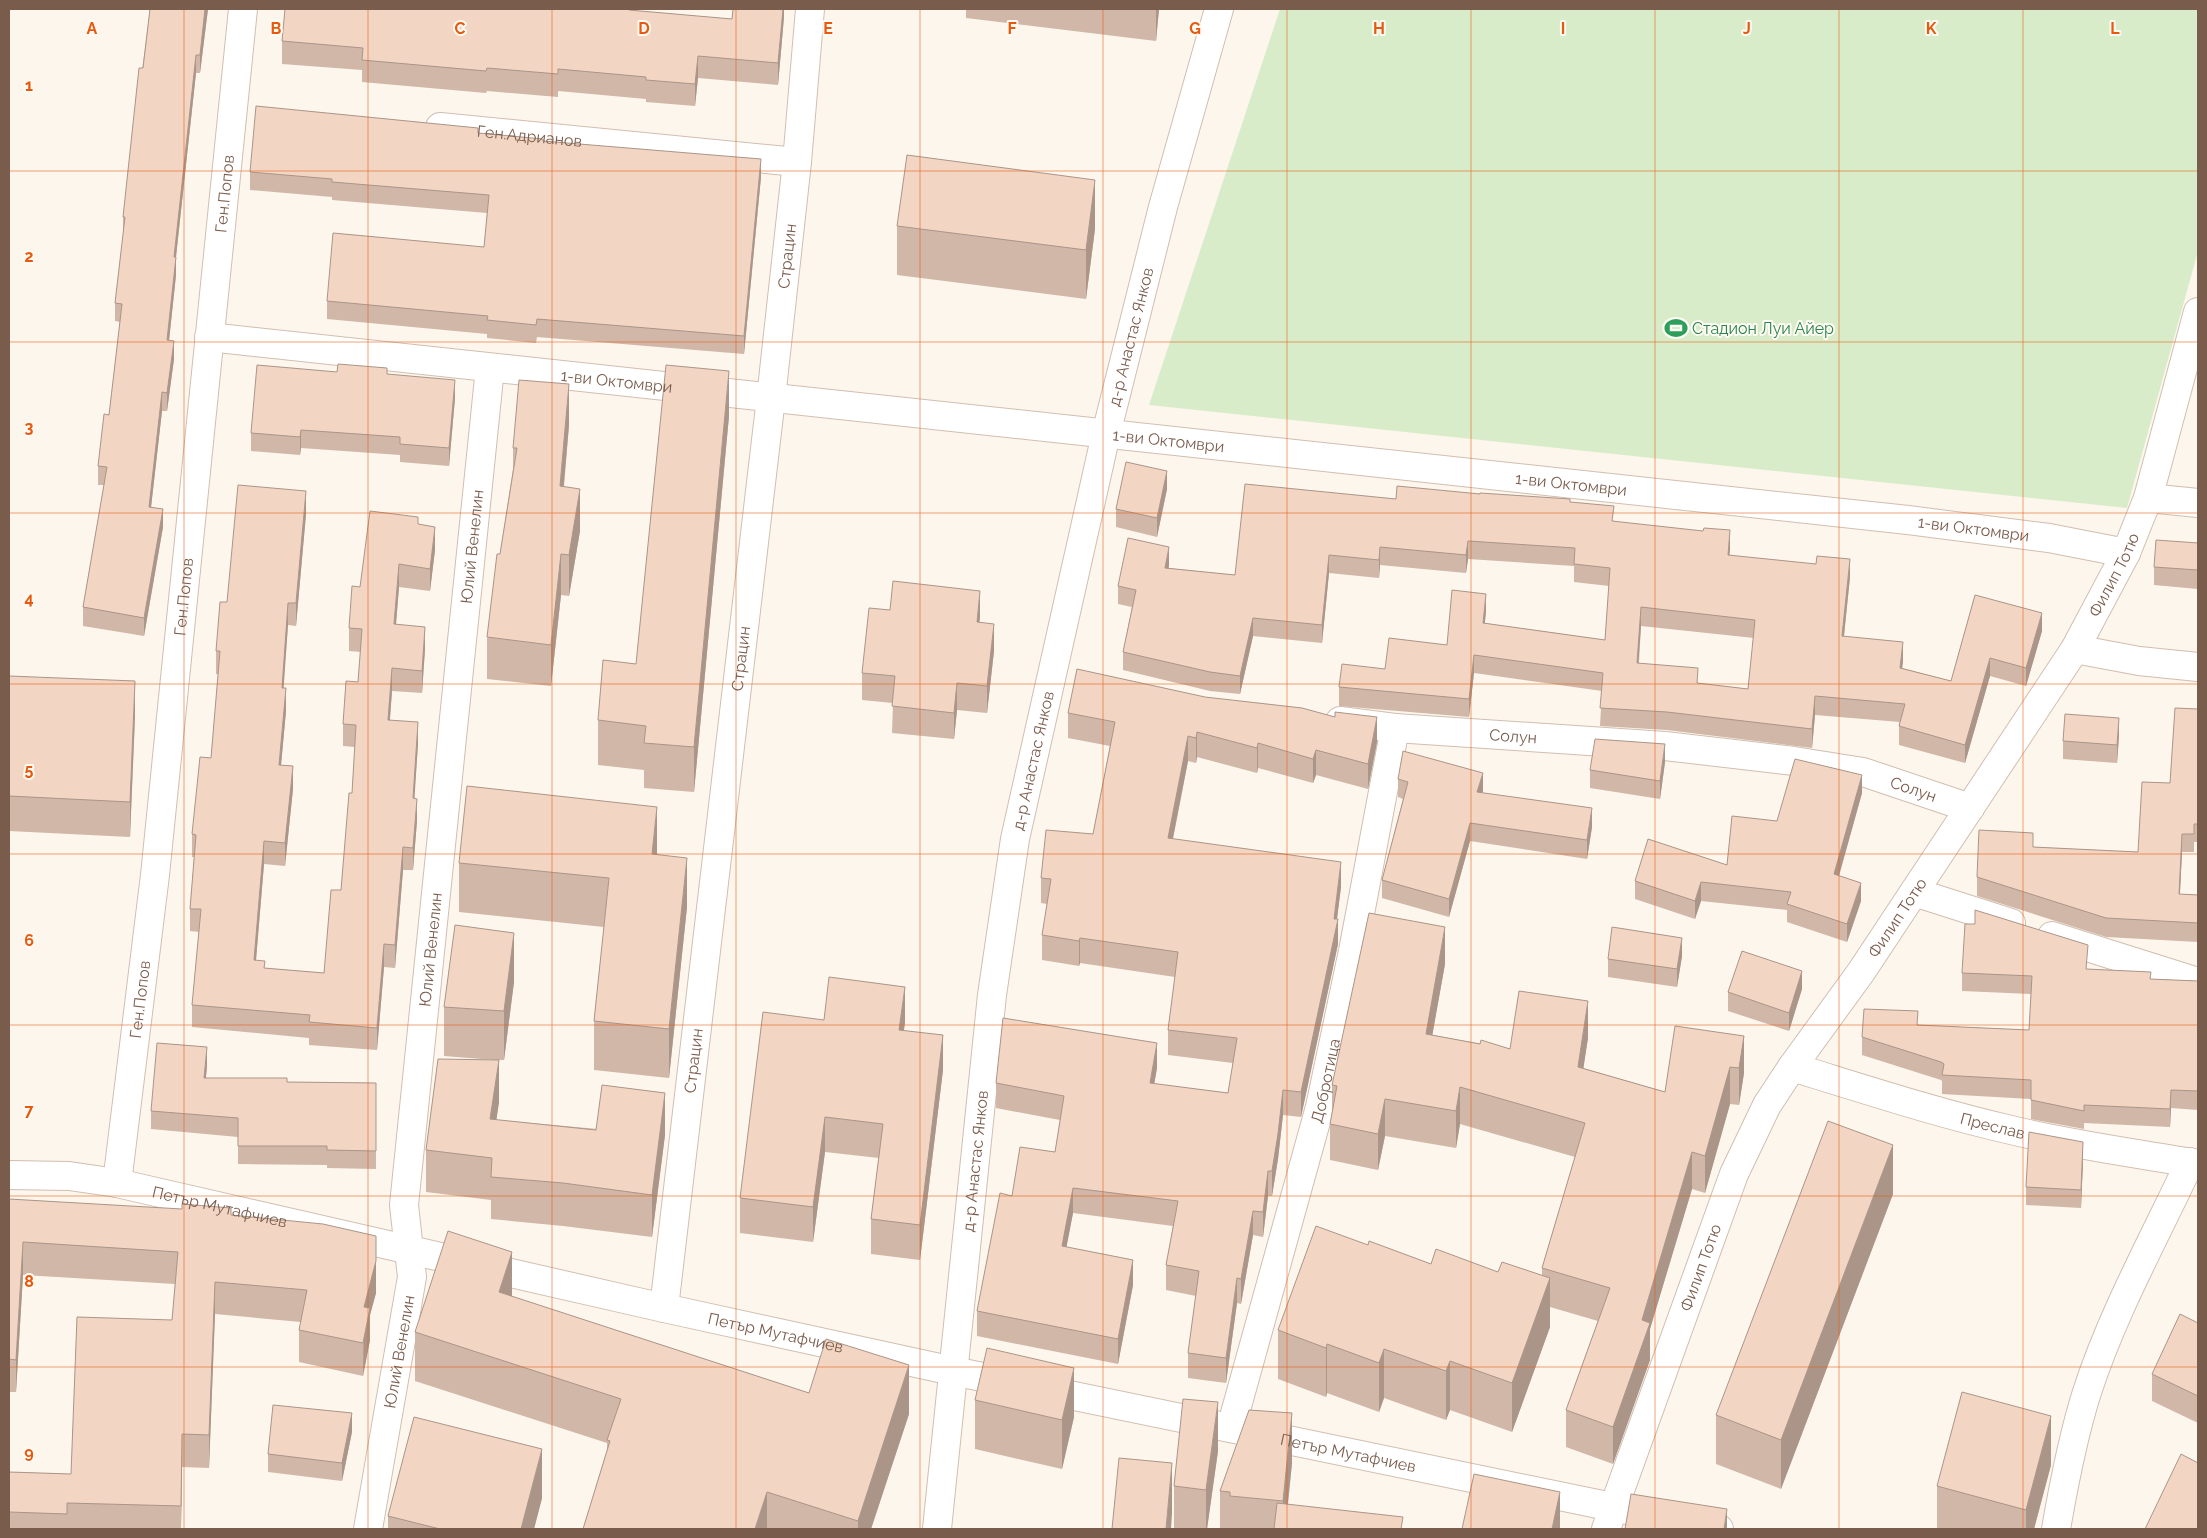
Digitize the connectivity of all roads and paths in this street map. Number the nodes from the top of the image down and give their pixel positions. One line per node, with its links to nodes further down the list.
1 (243, 9): 4 (street, Ген.Попов)
2 (810, 9): 7 (street, Страцин)
3 (1219, 9): 12 (street, д-р Анастас Янков)
4 (232, 106): 5 (street); 9 (street, Ген.Попов)
5 (262, 109)
6 (411, 124): 7 (street, Ген.Адрианов)
7 (797, 162): 11 (street, Страцин)
8 (2198, 312): 13 (street, Филип Тотю)
9 (209, 337): 10 (street, 1-ви Октомври); 26 (street, Ген.Попов)
10 (490, 368): 11 (street, 1-ви Октомври); 27 (street, Юлий Венелин)
11 (771, 398): 12 (street, 1-ви Октомври); 28 (street, Страцин)
12 (1106, 434): 15 (street, 1-ви Октомври); 29 (street, д-р Анастас Янков)
13 (2148, 498): 14 (street); 15 (street, Филип Тотю)
14 (2198, 503)
15 (2126, 553): 16 (street, Филип Тотю)
16 (2075, 649): 17 (street); 20 (street, Филип Тотю)
17 (2198, 668)
18 (1312, 718): 19 (street, Солун)
19 (1395, 728): 20 (street, Солун); 30 (street, Добротица)
20 (1970, 808): 21 (street, Филип Тотю)
21 (1914, 892): 22 (street); 23 (street, Филип Тотю)
22 (2198, 982)
23 (1792, 1067): 24 (street, Преслав); 31 (street, Филип Тотю)
24 (2194, 1163): 35 (street)
25 (9, 1175): 26 (street, Петър Мутафчиев)
26 (117, 1183): 27 (street, Петър Мутафчиев)
27 (408, 1249): 28 (street, Петър Мутафчиев); 32 (street, Юлий Венелин)
28 (664, 1308): 29 (street, Петър Мутафчиев)
29 (953, 1371): 30 (street, Петър Мутафчиев); 33 (street, д-р Анастас Янков)
30 (1231, 1428): 31 (street, Петър Мутафчиев)
31 (1610, 1518): 34 (street, Петър Мутафчиев)
32 (368, 1529)
33 (937, 1529)
34 (1719, 1529)
35 (2056, 1529)

